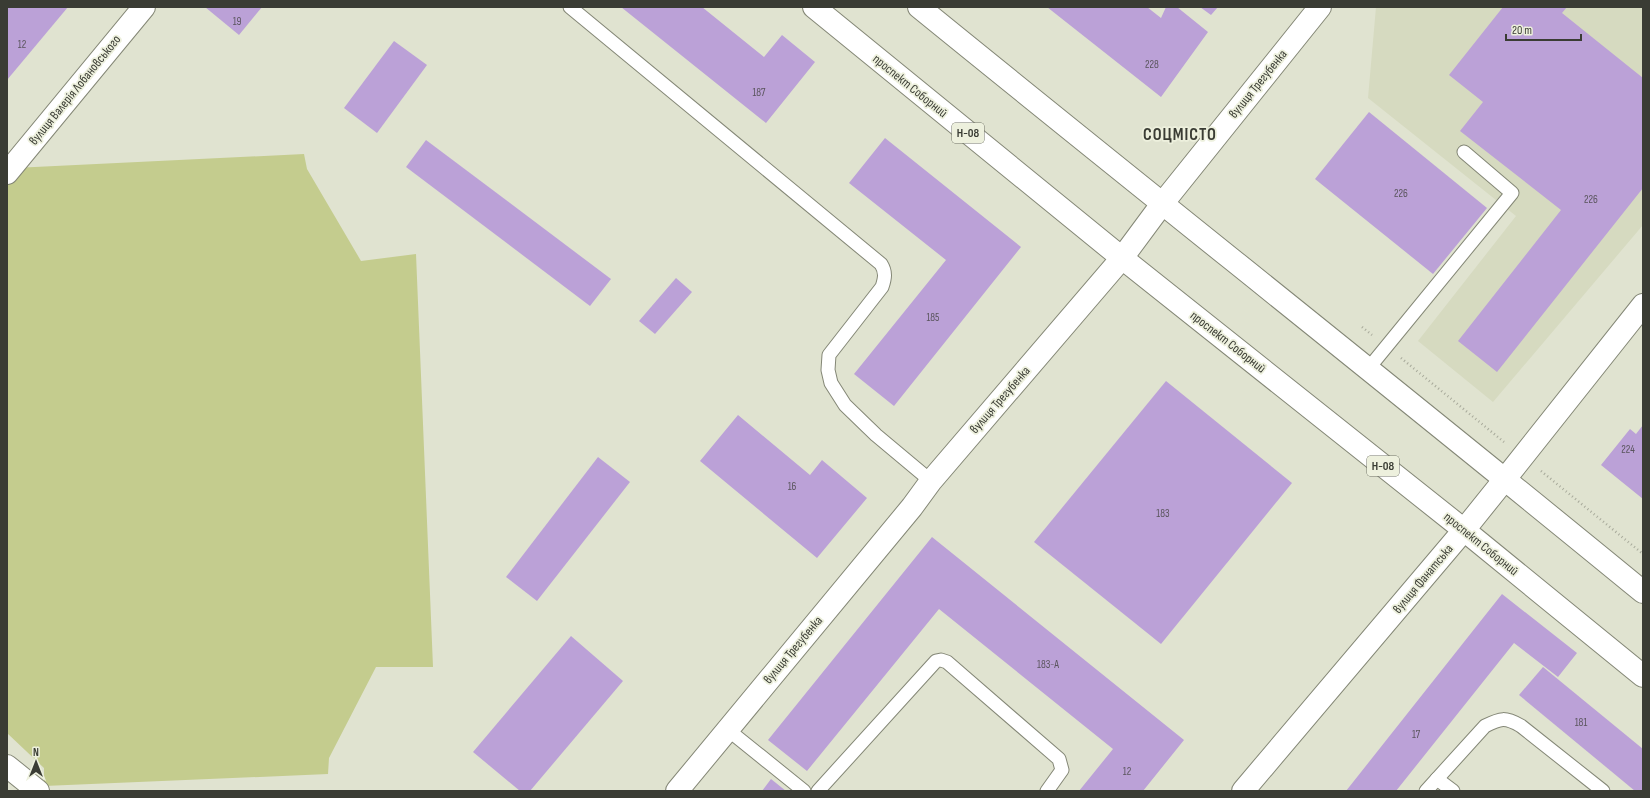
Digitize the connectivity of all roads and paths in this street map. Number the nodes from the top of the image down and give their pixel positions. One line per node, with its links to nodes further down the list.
1 (144, 7): 7 (main road, вулиця Валерія Лобановського)
2 (570, 7): 13 (lane)
3 (814, 7): 9 (main road, проспект Соборний / Н-08)
4 (919, 7): 8 (main road)
5 (1320, 7): 8 (main road, вулиця Трегубенка)
6 (1464, 152): 11 (lane)
7 (7, 173)
8 (1162, 204): 9 (main road, вулиця Трегубенка); 11 (main road)
9 (1122, 258): 13 (main road, вулиця Трегубенка); 14 (main road, проспект Соборний / Н-08)
10 (1643, 305): 12 (main road, вулиця Фанатська)
11 (1368, 369): 12 (main road)
12 (1505, 479): 14 (main road, вулиця Фанатська); 15 (main road)
13 (931, 481): 17 (main road, вулиця Трегубенка)
14 (1464, 530): 16 (main road, проспект Соборний / Н-08); 25 (main road, вулиця Фанатська)
15 (1643, 592)
16 (1643, 676)
17 (727, 729): 21 (main road, вулиця Трегубенка); 22 (lane)
18 (7, 766): 20 (main road)
19 (1437, 779): 26 (lane); 27 (lane); 28 (lane)
20 (38, 791)
21 (677, 791)
22 (804, 791)
23 (818, 791): 24 (lane)
24 (1047, 791)
25 (1243, 791)
26 (1426, 791)
27 (1453, 791)
28 (1603, 791)

